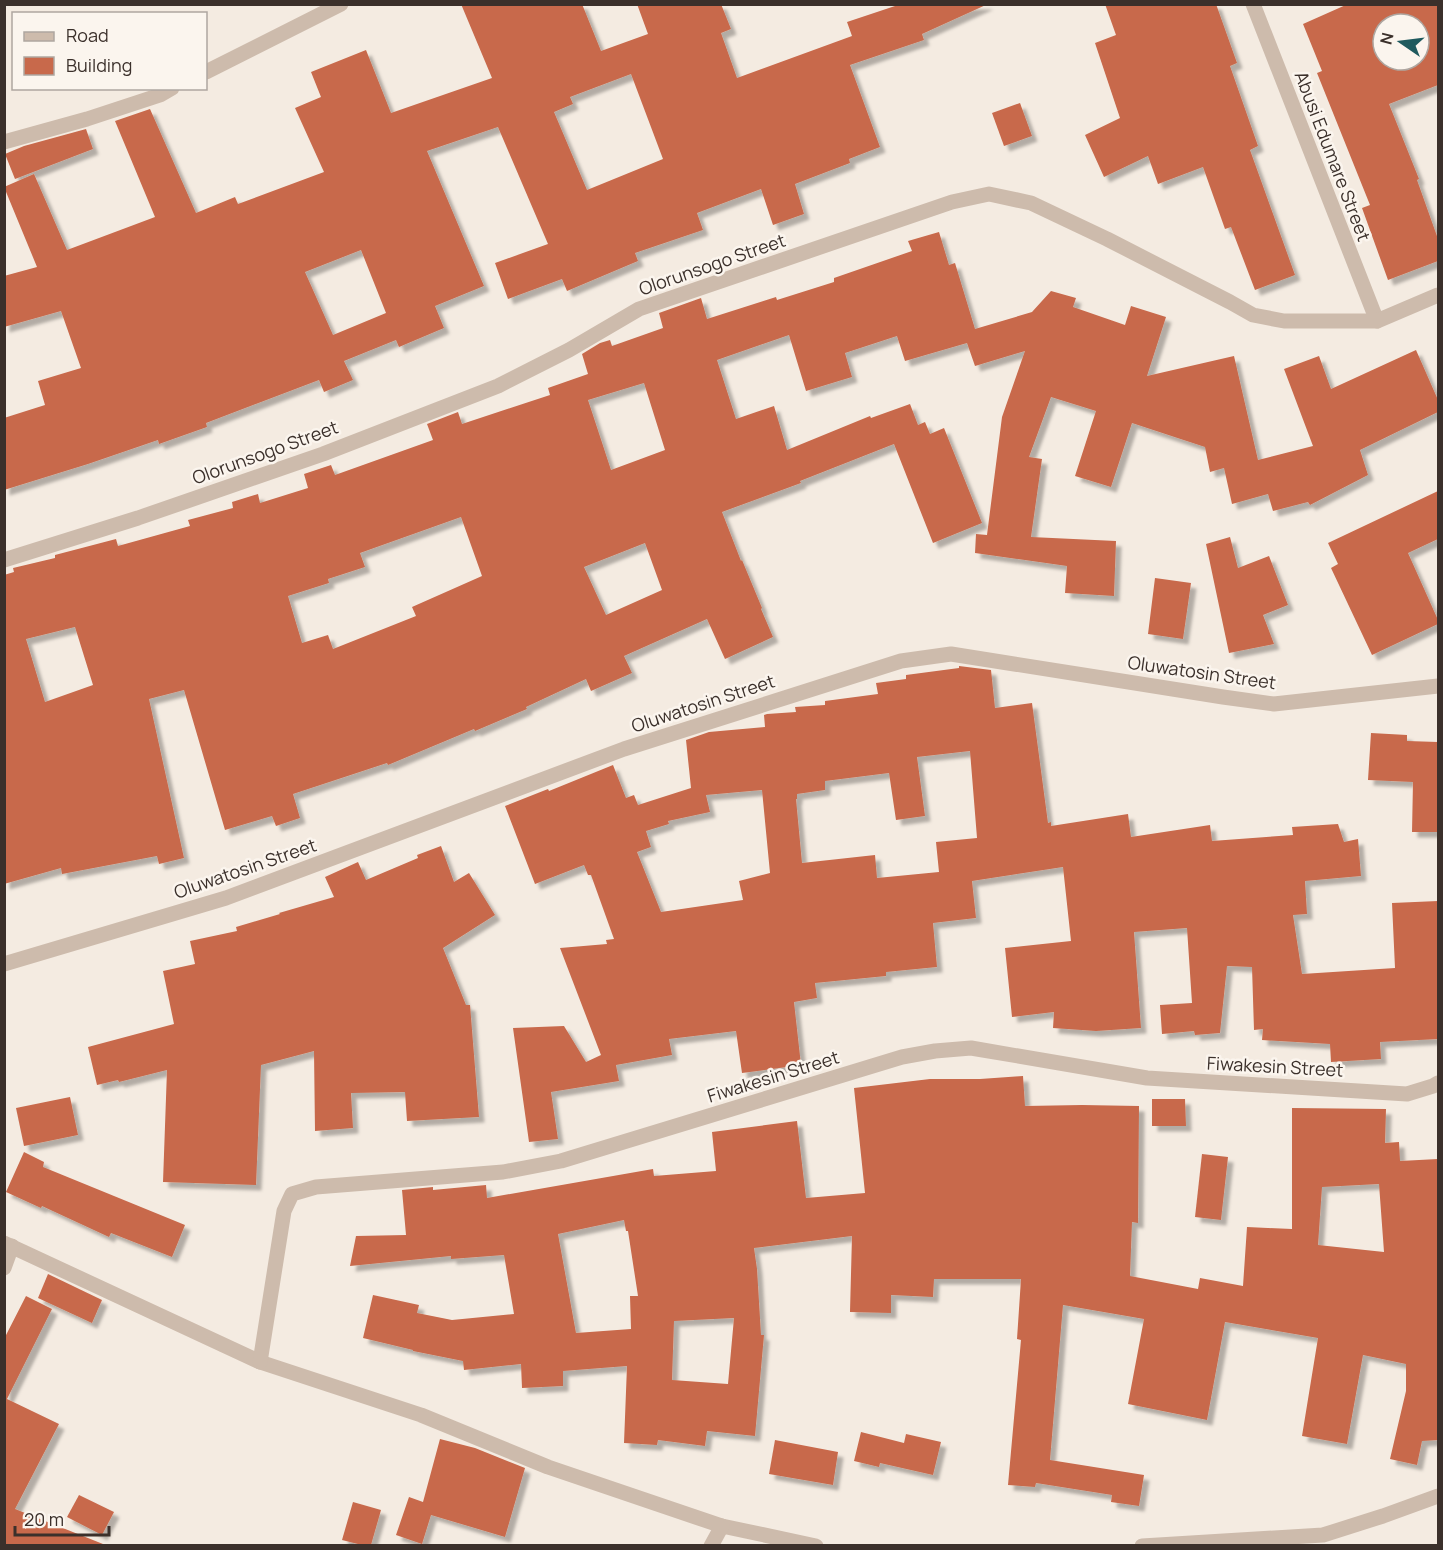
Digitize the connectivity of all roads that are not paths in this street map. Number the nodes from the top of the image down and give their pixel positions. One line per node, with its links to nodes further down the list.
1 (341, 4): 3 (street)
2 (1253, 4): 7 (street, Abusi Edumare Street)
3 (207, 71)
4 (168, 90): 5 (street)
5 (4, 142)
6 (1438, 295): 7 (street, Olorunsogo Street)
7 (1377, 321): 8 (street, Olorunsogo Street)
8 (4, 560)
9 (1438, 686): 10 (street, Oluwatosin Street)
10 (4, 964)
11 (1438, 1083): 14 (street, Fiwakesin Street)
12 (8, 1244): 13 (street); 14 (street)
13 (4, 1268)
14 (260, 1362): 16 (street)
15 (1438, 1496): 19 (street)
16 (722, 1526): 17 (street); 18 (street)
17 (711, 1545)
18 (816, 1545)
19 (1142, 1545)

